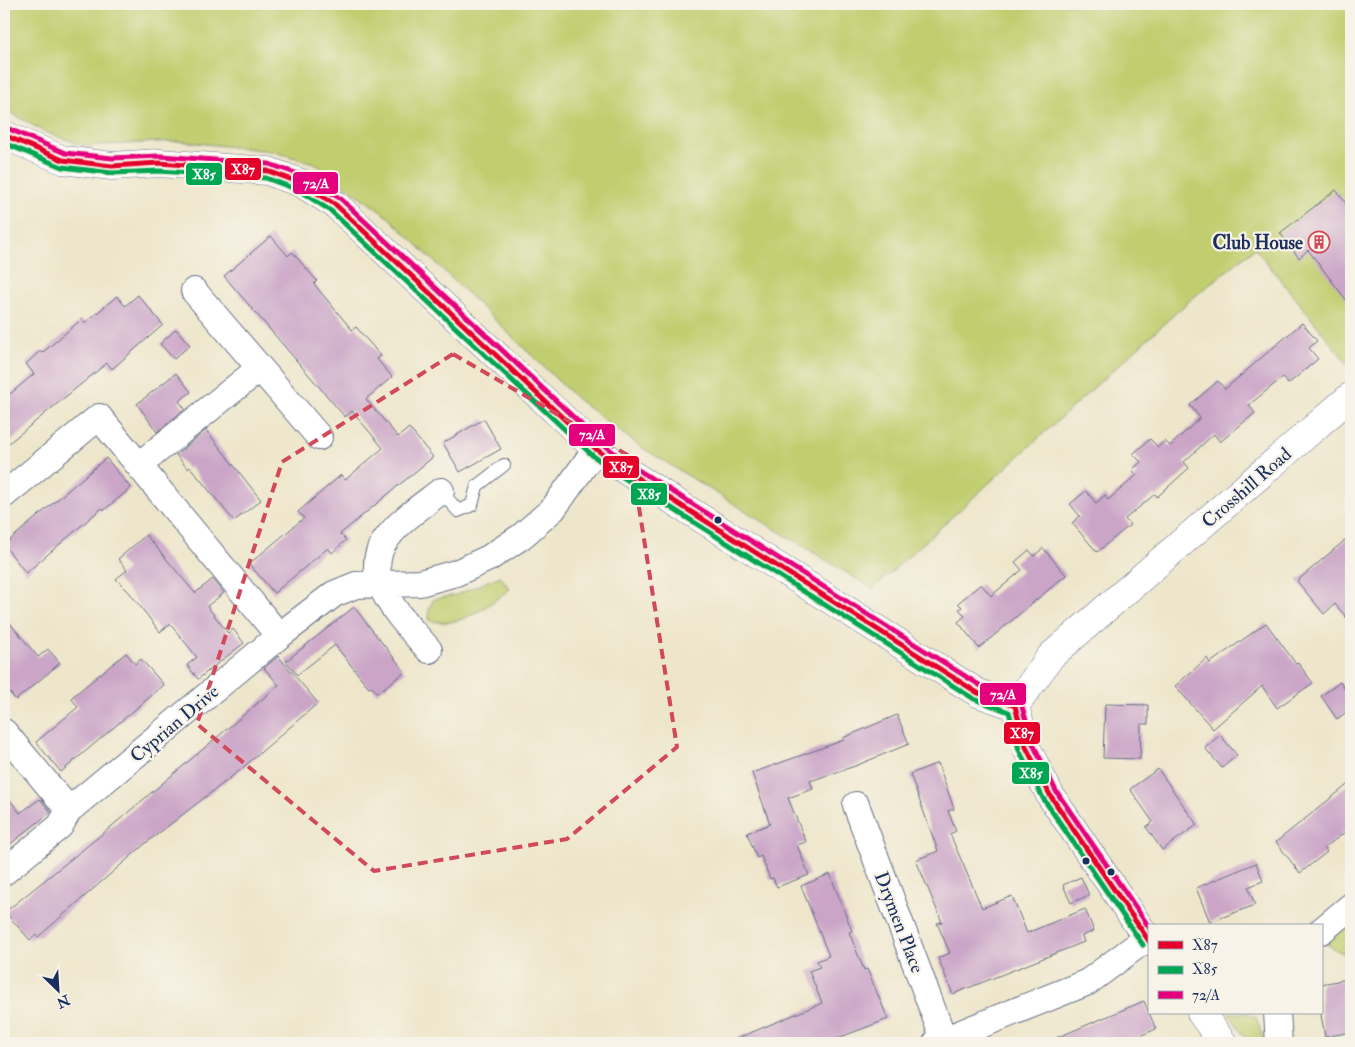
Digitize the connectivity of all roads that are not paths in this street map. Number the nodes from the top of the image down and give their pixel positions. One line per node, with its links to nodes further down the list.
1 (4, 135): 6 (main road)
2 (194, 291): 3 (street)
3 (259, 369): 5 (street); 7 (street)
4 (1351, 396): 14 (main road, Crosshill Road)
5 (319, 437)
6 (596, 449): 11 (street, Cyprian Drive); 14 (main road)
7 (139, 465): 10 (street); 12 (street)
8 (504, 465): 9 (lane)
9 (440, 491): 11 (street)
10 (4, 495)
11 (380, 583): 12 (street, Cyprian Drive); 13 (street)
12 (279, 636): 17 (street, Cyprian Drive)
13 (429, 650)
14 (1015, 706): 21 (main road)
15 (4, 732): 17 (street)
16 (856, 805): 24 (street, Drymen Place)
17 (68, 810): 18 (street, Cyprian Drive)
18 (4, 872)
19 (1351, 906): 20 (street)
20 (1322, 930)
21 (1148, 939): 24 (street)
22 (1202, 1014): 25 (main road)
23 (1277, 1014): 26 (street)
24 (940, 1042)
25 (1223, 1043)
26 (1279, 1043)

